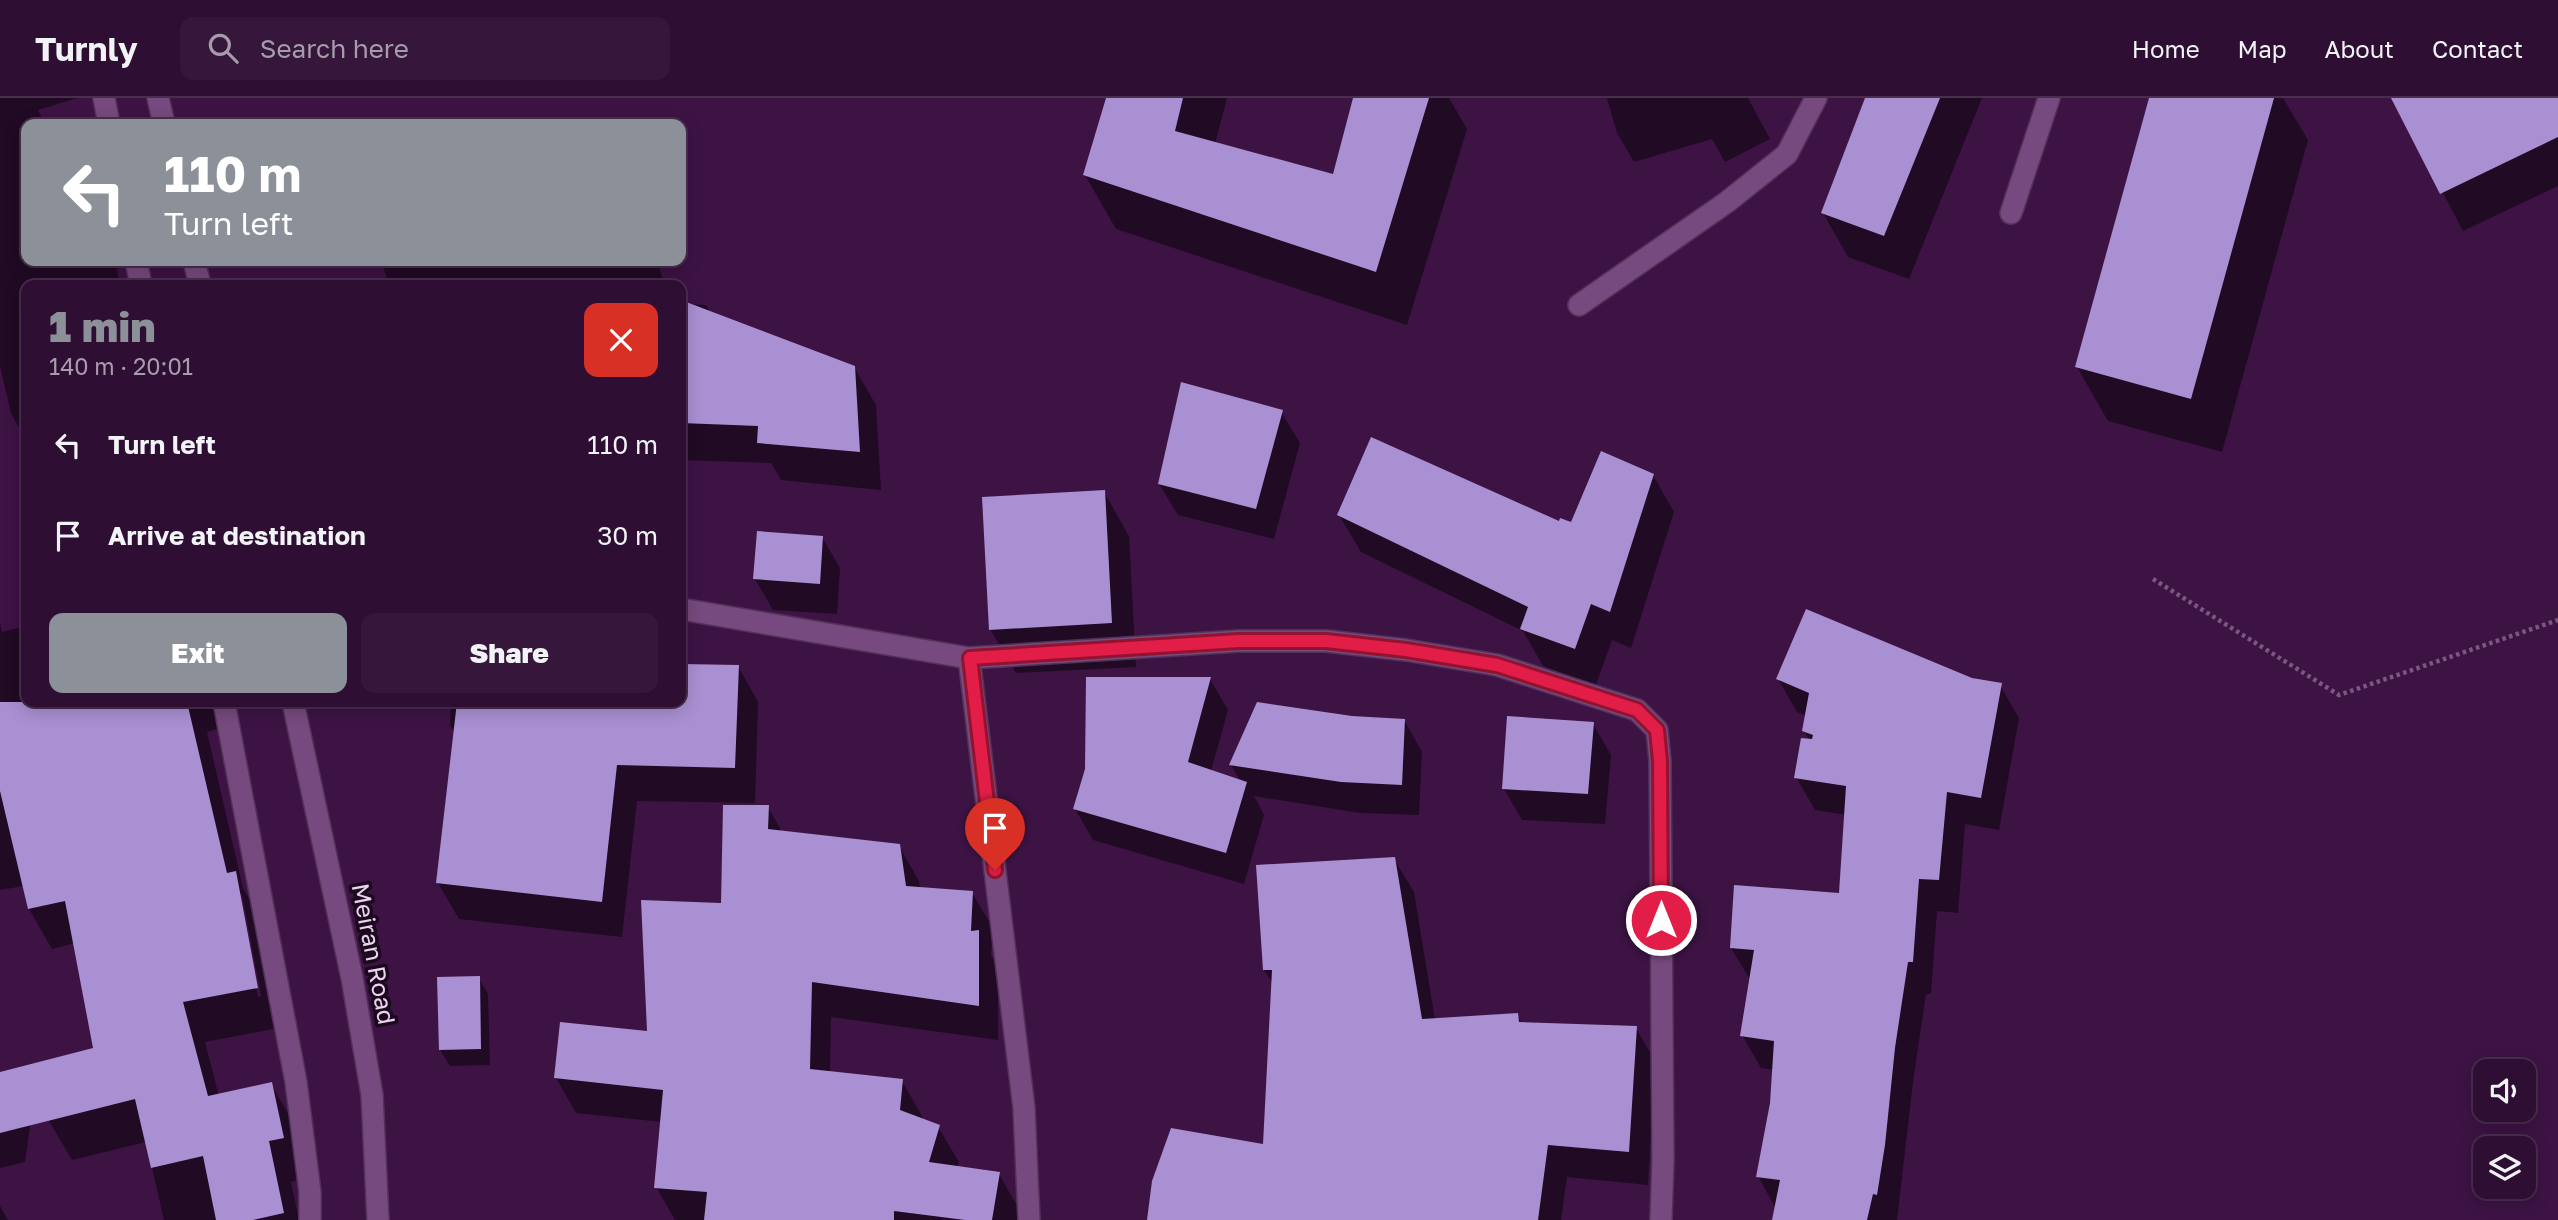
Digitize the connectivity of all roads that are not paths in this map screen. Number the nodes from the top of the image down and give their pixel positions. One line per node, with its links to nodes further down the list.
1 (104, 98): 5 (street)
2 (158, 98): 6 (street)
3 (1816, 98): 8 (street)
4 (2049, 98): 7 (street)
5 (108, 119)
6 (163, 119)
7 (2011, 213)
8 (1580, 305)
9 (686, 610): 10 (street)
10 (970, 658): 15 (street); 16 (street)
11 (225, 707): 13 (street)
12 (293, 707): 14 (street, Meiran Road)
13 (310, 1220)
14 (378, 1220)
15 (1029, 1220)
16 (1661, 1220)

